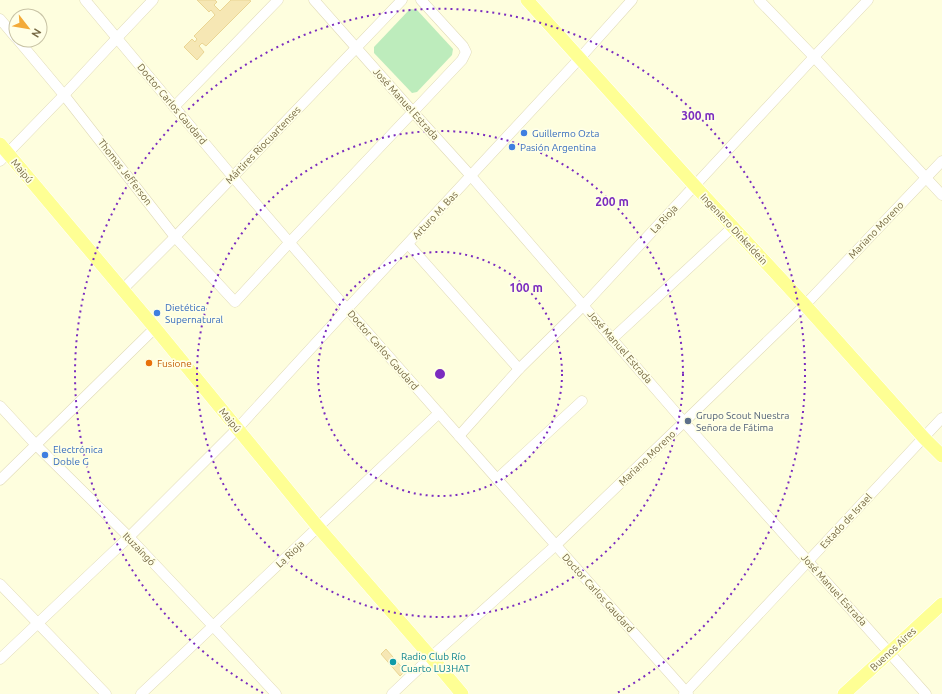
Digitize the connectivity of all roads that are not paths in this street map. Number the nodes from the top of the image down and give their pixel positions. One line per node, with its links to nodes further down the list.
1 (85, 0): 13 (street, Doctor Carlos Gaudard)
2 (153, 0): 13 (street)
3 (278, 0): 19 (street)
4 (314, 0): 15 (street, José Manuel Estrada)
5 (402, 0): 15 (street, Mártires Riocuartenses)
6 (421, 0): 20 (street)
7 (527, 0): 17 (main road, Ingeniero Dinkeldein)
8 (632, 0): 17 (street, Arturo M. Bas)
9 (760, 0): 16 (street)
10 (868, 0): 16 (street, La Rioja)
11 (0, 19): 12 (street, Thomas Jefferson)
12 (8, 28)
13 (116, 38): 18 (street); 19 (street, Doctor Carlos Gaudard)
14 (25, 48): 18 (street, Thomas Jefferson)
15 (356, 48): 20 (street, José Manuel Estrada); 24 (street, Mártires Riocuartenses)
16 (814, 56): 25 (street); 26 (street, La Rioja)
17 (580, 58): 23 (street, Arturo M. Bas); 26 (main road, Ingeniero Dinkeldein)
18 (64, 95): 21 (street); 29 (street, Thomas Jefferson)
19 (174, 107): 24 (street, Doctor Carlos Gaudard)
20 (413, 112): 23 (street, José Manuel Estrada); 30 (street)
21 (2, 153): 32 (main road, Maipú)
22 (942, 161): 25 (street, Mariano Moreno)
23 (471, 176): 31 (street, Arturo M. Bas); 34 (street, José Manuel Estrada)
24 (233, 177): 29 (street, Mártires Riocuartenses); 30 (street, Doctor Carlos Gaudard)
25 (926, 178): 27 (street); 33 (street, Mariano Moreno)
26 (695, 186): 28 (main road, Ingeniero Dinkeldein); 34 (street, La Rioja)
27 (942, 195)
28 (733, 227): 33 (main road, Ingeniero Dinkeldein); 37 (street)
29 (175, 237): 30 (street, Thomas Jefferson); 32 (street, Mártires Riocuartenses)
30 (290, 242): 35 (street, Doctor Carlos Gaudard)
31 (408, 244): 35 (street, Arturo M. Bas); 38 (street)
32 (122, 290): 36 (main road, Maipú)
33 (805, 305): 43 (street, Mariano Moreno); 46 (main road, Ingeniero Dinkeldein)
34 (583, 306): 37 (street, José Manuel Estrada); 38 (street, La Rioja)
35 (347, 309): 41 (street, Doctor Carlos Gaudard); 44 (street, Arturo M. Bas)
36 (155, 328): 44 (main road, Maipú); 47 (street)
37 (612, 338): 43 (street, José Manuel Estrada)
38 (519, 369): 45 (street, La Rioja)
39 (582, 401): 49 (street)
40 (0, 406): 47 (street, Ituzaingó)
41 (439, 413): 45 (street, Doctor Carlos Gaudard); 51 (street, La Rioja)
42 (942, 418): 46 (street, Estado de Israel)
43 (684, 422): 53 (street, Mariano Moreno); 54 (street, José Manuel Estrada)
44 (237, 429): 51 (main road, Maipú); 52 (street, Arturo M. Bas)
45 (459, 436): 49 (street, Doctor Carlos Gaudard)
46 (924, 438): 48 (main road, Ingeniero Dinkeldein); 54 (street, Estado de Israel)
47 (36, 445): 50 (street); 52 (street, Ituzaingó)
48 (942, 456)
49 (497, 479): 53 (street, Doctor Carlos Gaudard)
50 (0, 480)
51 (318, 527): 58 (street, La Rioja); 60 (main road, Maipú)
52 (129, 538): 57 (street, Arturo M. Bas); 58 (street, Ituzaingó)
53 (556, 545): 60 (street, Mariano Moreno); 62 (street, Doctor Carlos Gaudard)
54 (808, 562): 59 (street, José Manuel Estrada); 62 (street, Estado de Israel)
55 (0, 584): 57 (street)
56 (942, 604): 59 (main road, Buenos Aires)
57 (38, 623): 61 (street, Arturo M. Bas); 63 (street)
58 (213, 626): 64 (street, La Rioja); 65 (street, Ituzaingó)
59 (889, 653): 68 (main road, Buenos Aires); 69 (street, José Manuel Estrada)
60 (431, 657): 66 (street, Mariano Moreno); 67 (main road, Maipú)
61 (0, 659)
62 (686, 693)
63 (106, 694)
64 (142, 694)
65 (276, 694)
66 (392, 694)
67 (462, 694)
68 (844, 694)
69 (926, 694)

